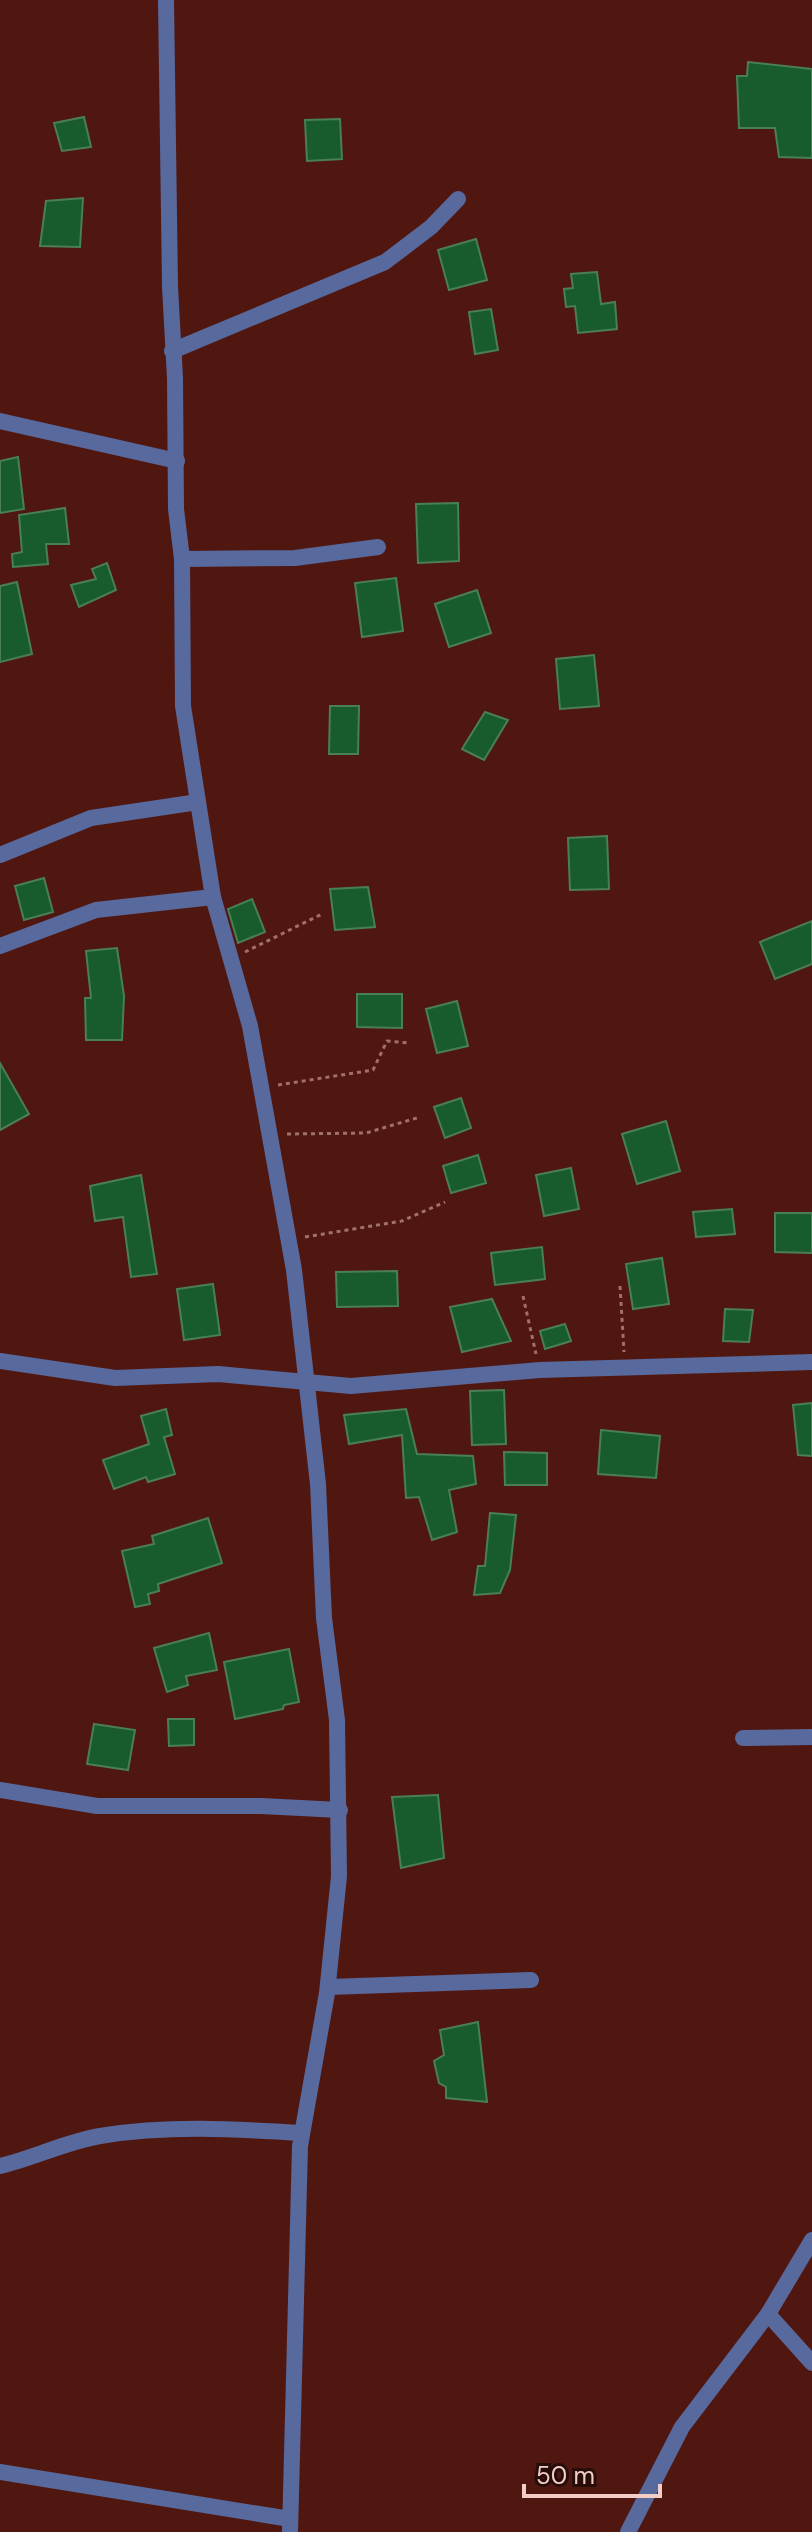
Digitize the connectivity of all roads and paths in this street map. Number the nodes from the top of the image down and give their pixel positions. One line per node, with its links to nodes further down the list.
1 (166, 0): 3 (street)
2 (458, 199): 3 (street)
3 (172, 351): 5 (street)
4 (0, 421): 5 (street)
5 (177, 461): 7 (street)
6 (378, 547): 7 (street)
7 (182, 559): 8 (street)
8 (198, 802): 9 (street); 10 (street)
9 (0, 855)
10 (213, 897): 12 (street); 13 (street)
11 (322, 914): 13 (path)
12 (0, 946)
13 (231, 958): 15 (street)
14 (409, 1043): 15 (path)
15 (262, 1088): 17 (street)
16 (420, 1117): 17 (path)
17 (271, 1135): 19 (street)
18 (445, 1202): 19 (path)
19 (289, 1240): 26 (street)
20 (620, 1286): 24 (path)
21 (523, 1296): 25 (path)
22 (0, 1361): 26 (street)
23 (812, 1362): 24 (street)
24 (625, 1368): 25 (street)
25 (540, 1370): 26 (street)
26 (304, 1380): 30 (street)
27 (812, 1737): 28 (street)
28 (743, 1738)
29 (0, 1790): 30 (street)
30 (340, 1810): 32 (street)
31 (531, 1980): 32 (street)
32 (328, 1987): 33 (street)
33 (302, 2133): 34 (street); 39 (street)
34 (0, 2166)
35 (812, 2240): 36 (street)
36 (768, 2314): 37 (street); 40 (street)
37 (812, 2363)
38 (0, 2472): 39 (street)
39 (290, 2526)
40 (628, 2532)

